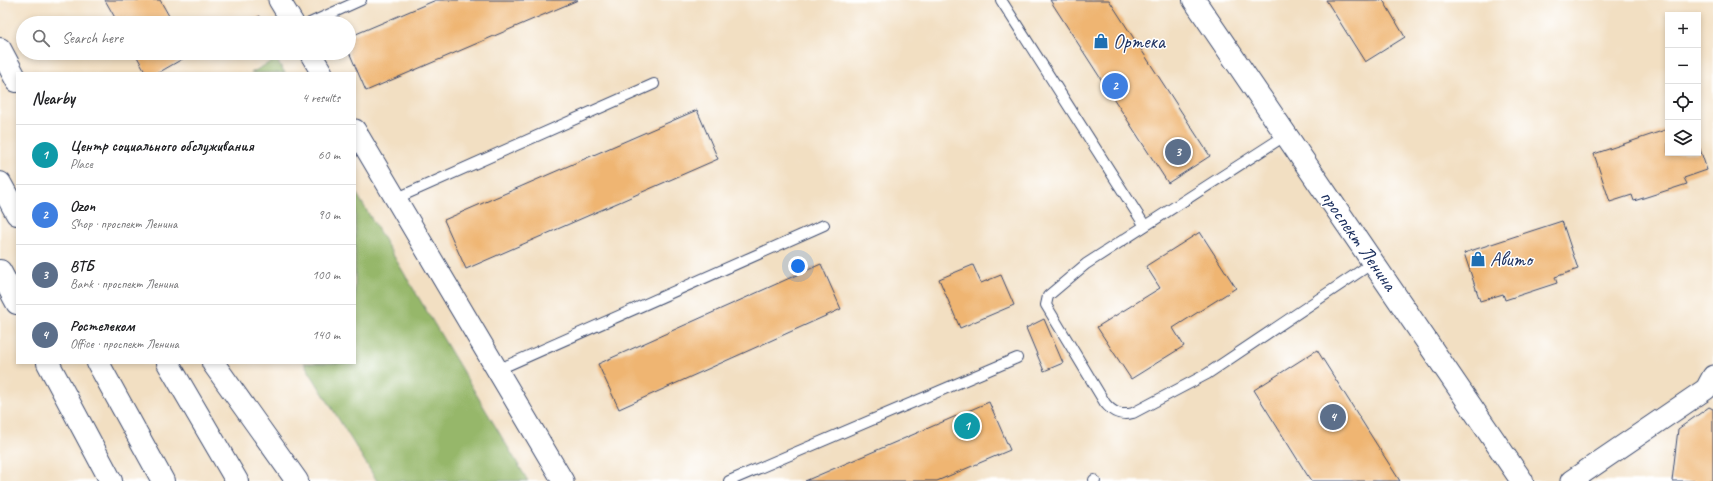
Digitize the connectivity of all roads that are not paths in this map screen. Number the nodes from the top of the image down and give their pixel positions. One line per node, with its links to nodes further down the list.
1 (279, 0): 5 (street)
2 (361, 0): 6 (lane)
3 (1001, 0): 18 (lane)
4 (1194, 0): 13 (main road, проспект Ленина)
5 (289, 16)
6 (326, 16)
7 (0, 49): 10 (main road)
8 (314, 60): 9 (street)
9 (321, 72)
10 (16, 78)
11 (654, 84): 15 (lane)
12 (356, 132): 15 (street)
13 (1286, 134): 18 (lane); 19 (main road, проспект Ленина)
14 (0, 183): 16 (main road)
15 (395, 198): 27 (street)
16 (16, 212)
17 (824, 225): 27 (lane)
18 (1146, 226): 19 (lane)
19 (1374, 262): 35 (main road, проспект Ленина)
20 (0, 271): 21 (main road)
21 (16, 301)
22 (1017, 358): 34 (lane)
23 (49, 364): 29 (main road)
24 (99, 364): 30 (main road)
25 (169, 364): 31 (main road)
26 (214, 364): 32 (main road)
27 (497, 370): 33 (street)
28 (1713, 376): 36 (street)
29 (105, 476)
30 (163, 481)
31 (237, 481)
32 (297, 481)
33 (563, 481)
34 (729, 481)
35 (1522, 481)
36 (1571, 481)

